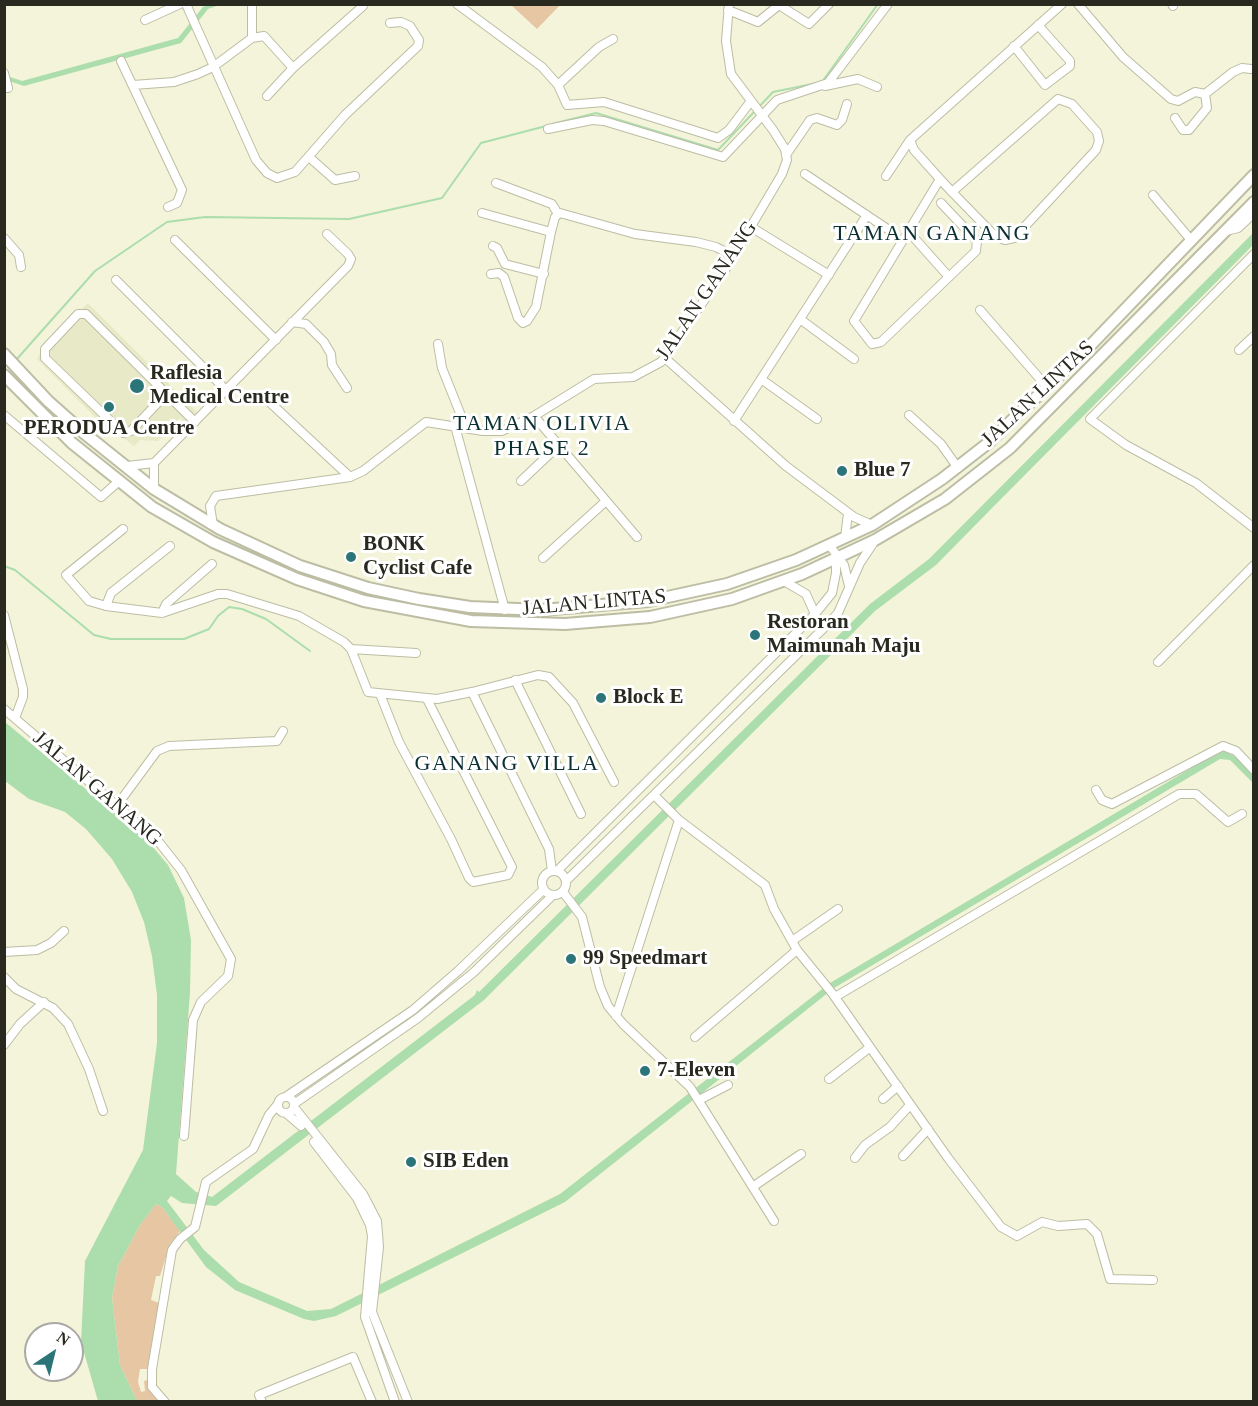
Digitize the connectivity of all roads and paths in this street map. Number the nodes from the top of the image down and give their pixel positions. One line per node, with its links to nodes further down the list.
1 (180, 4): 11 (street)
2 (186, 4): 18 (street)
3 (252, 4): 14 (street)
4 (457, 4): 22 (street)
5 (829, 4): 10 (street)
6 (888, 4): 24 (street)
7 (1062, 4): 13 (street)
8 (1078, 4): 27 (street)
9 (363, 6): 19 (street)
10 (729, 7): 29 (street)
11 (145, 20)
12 (390, 23): 36 (street)
13 (1038, 25): 16 (street); 16 (street)
14 (252, 38): 18 (street); 19 (street)
15 (613, 39): 22 (street)
16 (1014, 46): 34 (street)
17 (121, 60): 23 (street)
18 (213, 67): 23 (street); 36 (street)
19 (292, 68): 28 (street)
20 (1251, 69): 27 (street)
21 (5, 74): 26 (street)
22 (558, 85): 29 (street)
23 (133, 86): 47 (street)
24 (823, 86): 25 (street); 31 (street)
25 (877, 87)
26 (6, 88)
27 (1205, 94): 32 (street)
28 (267, 96)
29 (752, 103): 31 (street)
30 (847, 104): 35 (street, JALAN GANANG)
31 (763, 115): 33 (street); 35 (street)
32 (1175, 118)
33 (548, 129)
34 (910, 140): 40 (street); 41 (street)
35 (786, 154): 52 (street, JALAN GANANG)
36 (309, 157): 39 (street)
37 (805, 174): 51 (street)
38 (1254, 175): 60 (highway, JALAN LINTAS)
39 (355, 176)
40 (886, 176)
41 (940, 179): 43 (street); 53 (street)
42 (496, 183): 50 (street)
43 (952, 192): 43 (street)
44 (1153, 195): 60 (street)
45 (1254, 202): 54 (highway, JALAN LINTAS)
46 (940, 203): 68 (street)
47 (168, 207)
48 (482, 213): 55 (street)
49 (1254, 213): 54 (street)
50 (558, 214): 55 (street); 63 (street)
51 (867, 215): 56 (street); 67 (street)
52 (751, 227): 63 (street, JALAN GANANG); 67 (street)
53 (908, 231): 68 (street); 68 (street)
54 (1226, 231): 102 (highway, JALAN LINTAS)
55 (551, 232): 66 (street)
56 (892, 232)
57 (327, 234): 72 (street)
58 (4, 238): 64 (street)
59 (175, 240): 74 (street)
60 (1191, 240): 82 (highway, JALAN LINTAS)
61 (493, 246): 66 (street)
62 (1254, 254): 111 (street)
63 (733, 256): 78 (street, JALAN GANANG)
64 (21, 267)
65 (491, 274): 66 (street)
66 (543, 274)
67 (829, 274): 71 (street)
68 (949, 277)
69 (116, 280): 84 (street)
70 (980, 310): 82 (street)
71 (800, 319): 79 (street); 81 (street)
72 (292, 322): 74 (street); 83 (street)
73 (1254, 336): 76 (street)
74 (276, 340): 84 (street)
75 (438, 344): 94 (street)
76 (1239, 350)
77 (7, 356): 97 (highway, JALAN LINTAS)
78 (665, 358): 89 (street, JALAN GANANG); 91 (street)
79 (854, 359)
80 (4, 375): 101 (highway, JALAN LINTAS)
81 (761, 378): 90 (street); 91 (street)
82 (1047, 387): 98 (highway, JALAN LINTAS)
83 (346, 388)
84 (226, 390): 92 (street)
85 (166, 394): 85 (street); 92 (street)
86 (263, 396): 99 (street)
87 (4, 415): 101 (street)
88 (909, 415): 98 (street)
89 (534, 416): 94 (street, JALAN GANANG); 95 (street)
90 (817, 419)
91 (734, 421): 108 (street)
92 (195, 422): 96 (street)
93 (455, 426): 94 (street, JALAN GANANG); 99 (street, JALAN GANANG); 126 (street)
94 (466, 428)
95 (559, 445): 100 (street); 105 (street)
96 (154, 463): 97 (street); 103 (street)
97 (122, 466): 103 (highway, JALAN LINTAS)
98 (958, 468): 104 (highway, JALAN LINTAS)
99 (350, 477): 106 (street, JALAN GANANG)
100 (521, 481)
101 (118, 482): 130 (highway, JALAN LINTAS)
102 (968, 482): 104 (highway); 115 (highway, JALAN LINTAS)
103 (154, 489): 107 (highway, JALAN LINTAS)
104 (921, 494): 110 (highway, JALAN LINTAS)
105 (606, 501): 113 (street); 118 (street)
106 (210, 506): 107 (street, JALAN GANANG); 109 (street)
107 (190, 512): 109 (highway, JALAN LINTAS)
108 (848, 513): 110 (street); 114 (street)
109 (213, 525): 125 (highway, JALAN LINTAS)
110 (872, 525): 114 (highway, JALAN LINTAS)
111 (1254, 528)
112 (123, 529): 124 (street)
113 (637, 537)
114 (845, 539): 117 (highway, JALAN LINTAS)
115 (875, 540): 119 (highway, JALAN LINTAS); 123 (street)
116 (170, 546): 124 (street)
117 (830, 546): 119 (street); 126 (highway, JALAN LINTAS)
118 (543, 558)
119 (836, 558): 122 (highway, JALAN LINTAS); 123 (street); 128 (street)
120 (212, 564): 127 (street)
121 (1254, 565): 133 (street)
122 (784, 581): 128 (street); 130 (highway, JALAN LINTAS)
123 (849, 587): 144 (street)
124 (106, 606): 127 (street)
125 (470, 607): 126 (highway, JALAN LINTAS); 130 (highway)
126 (504, 610)
127 (162, 613): 131 (street)
128 (815, 614): 149 (street)
129 (4, 615): 139 (street)
130 (471, 621)
131 (351, 649): 132 (street); 136 (street)
132 (416, 653)
133 (1158, 662)
134 (515, 680): 135 (street); 142 (street); 146 (street)
135 (472, 692): 137 (street); 149 (street)
136 (380, 694): 137 (street); 137 (street)
137 (427, 699)
138 (4, 709): 139 (street, JALAN GANANG)
139 (15, 718): 145 (street, JALAN GANANG)
140 (283, 731): 145 (street)
141 (1254, 770): 143 (street)
142 (614, 782)
143 (1096, 790)
144 (654, 795): 148 (street); 150 (street)
145 (118, 804): 180 (street, JALAN GANANG)
146 (581, 814)
147 (1242, 814): 160 (street)
148 (676, 817): 156 (street); 162 (street)
149 (554, 871): 150 (street); 151 (street)
150 (567, 880): 153 (street)
151 (544, 889): 152 (street); 169 (street)
152 (553, 895): 153 (street); 173 (street)
153 (566, 895): 162 (street)
154 (838, 909): 156 (street)
155 (64, 931): 158 (street)
156 (792, 941): 157 (street)
157 (797, 950): 160 (street); 163 (street)
158 (4, 952)
159 (4, 977): 161 (street)
160 (834, 995): 165 (street)
161 (44, 1002): 164 (street); 175 (street)
162 (616, 1016): 170 (street)
163 (695, 1037)
164 (4, 1045)
165 (869, 1048): 166 (street); 168 (street)
166 (829, 1079)
167 (728, 1085): 170 (street)
168 (898, 1086): 171 (street); 174 (street)
169 (287, 1096): 172 (street); 173 (street)
170 (698, 1099): 184 (street)
171 (883, 1099)
172 (278, 1104): 176 (street); 178 (street)
173 (294, 1105): 176 (street); 177 (street)
174 (910, 1105): 179 (street); 183 (street)
175 (103, 1111)
176 (285, 1113): 177 (street); 178 (street)
177 (298, 1118): 187 (street)
178 (264, 1125): 188 (street)
179 (928, 1130): 182 (street); 186 (street)
180 (184, 1136)
181 (801, 1154): 184 (street)
182 (903, 1156)
183 (855, 1158)
184 (754, 1186): 185 (street)
185 (774, 1221)
186 (1153, 1280)
187 (368, 1306): 191 (street); 192 (street)
188 (165, 1401)
189 (262, 1401): 190 (street)
190 (372, 1401)
191 (395, 1401)
192 (408, 1401)

